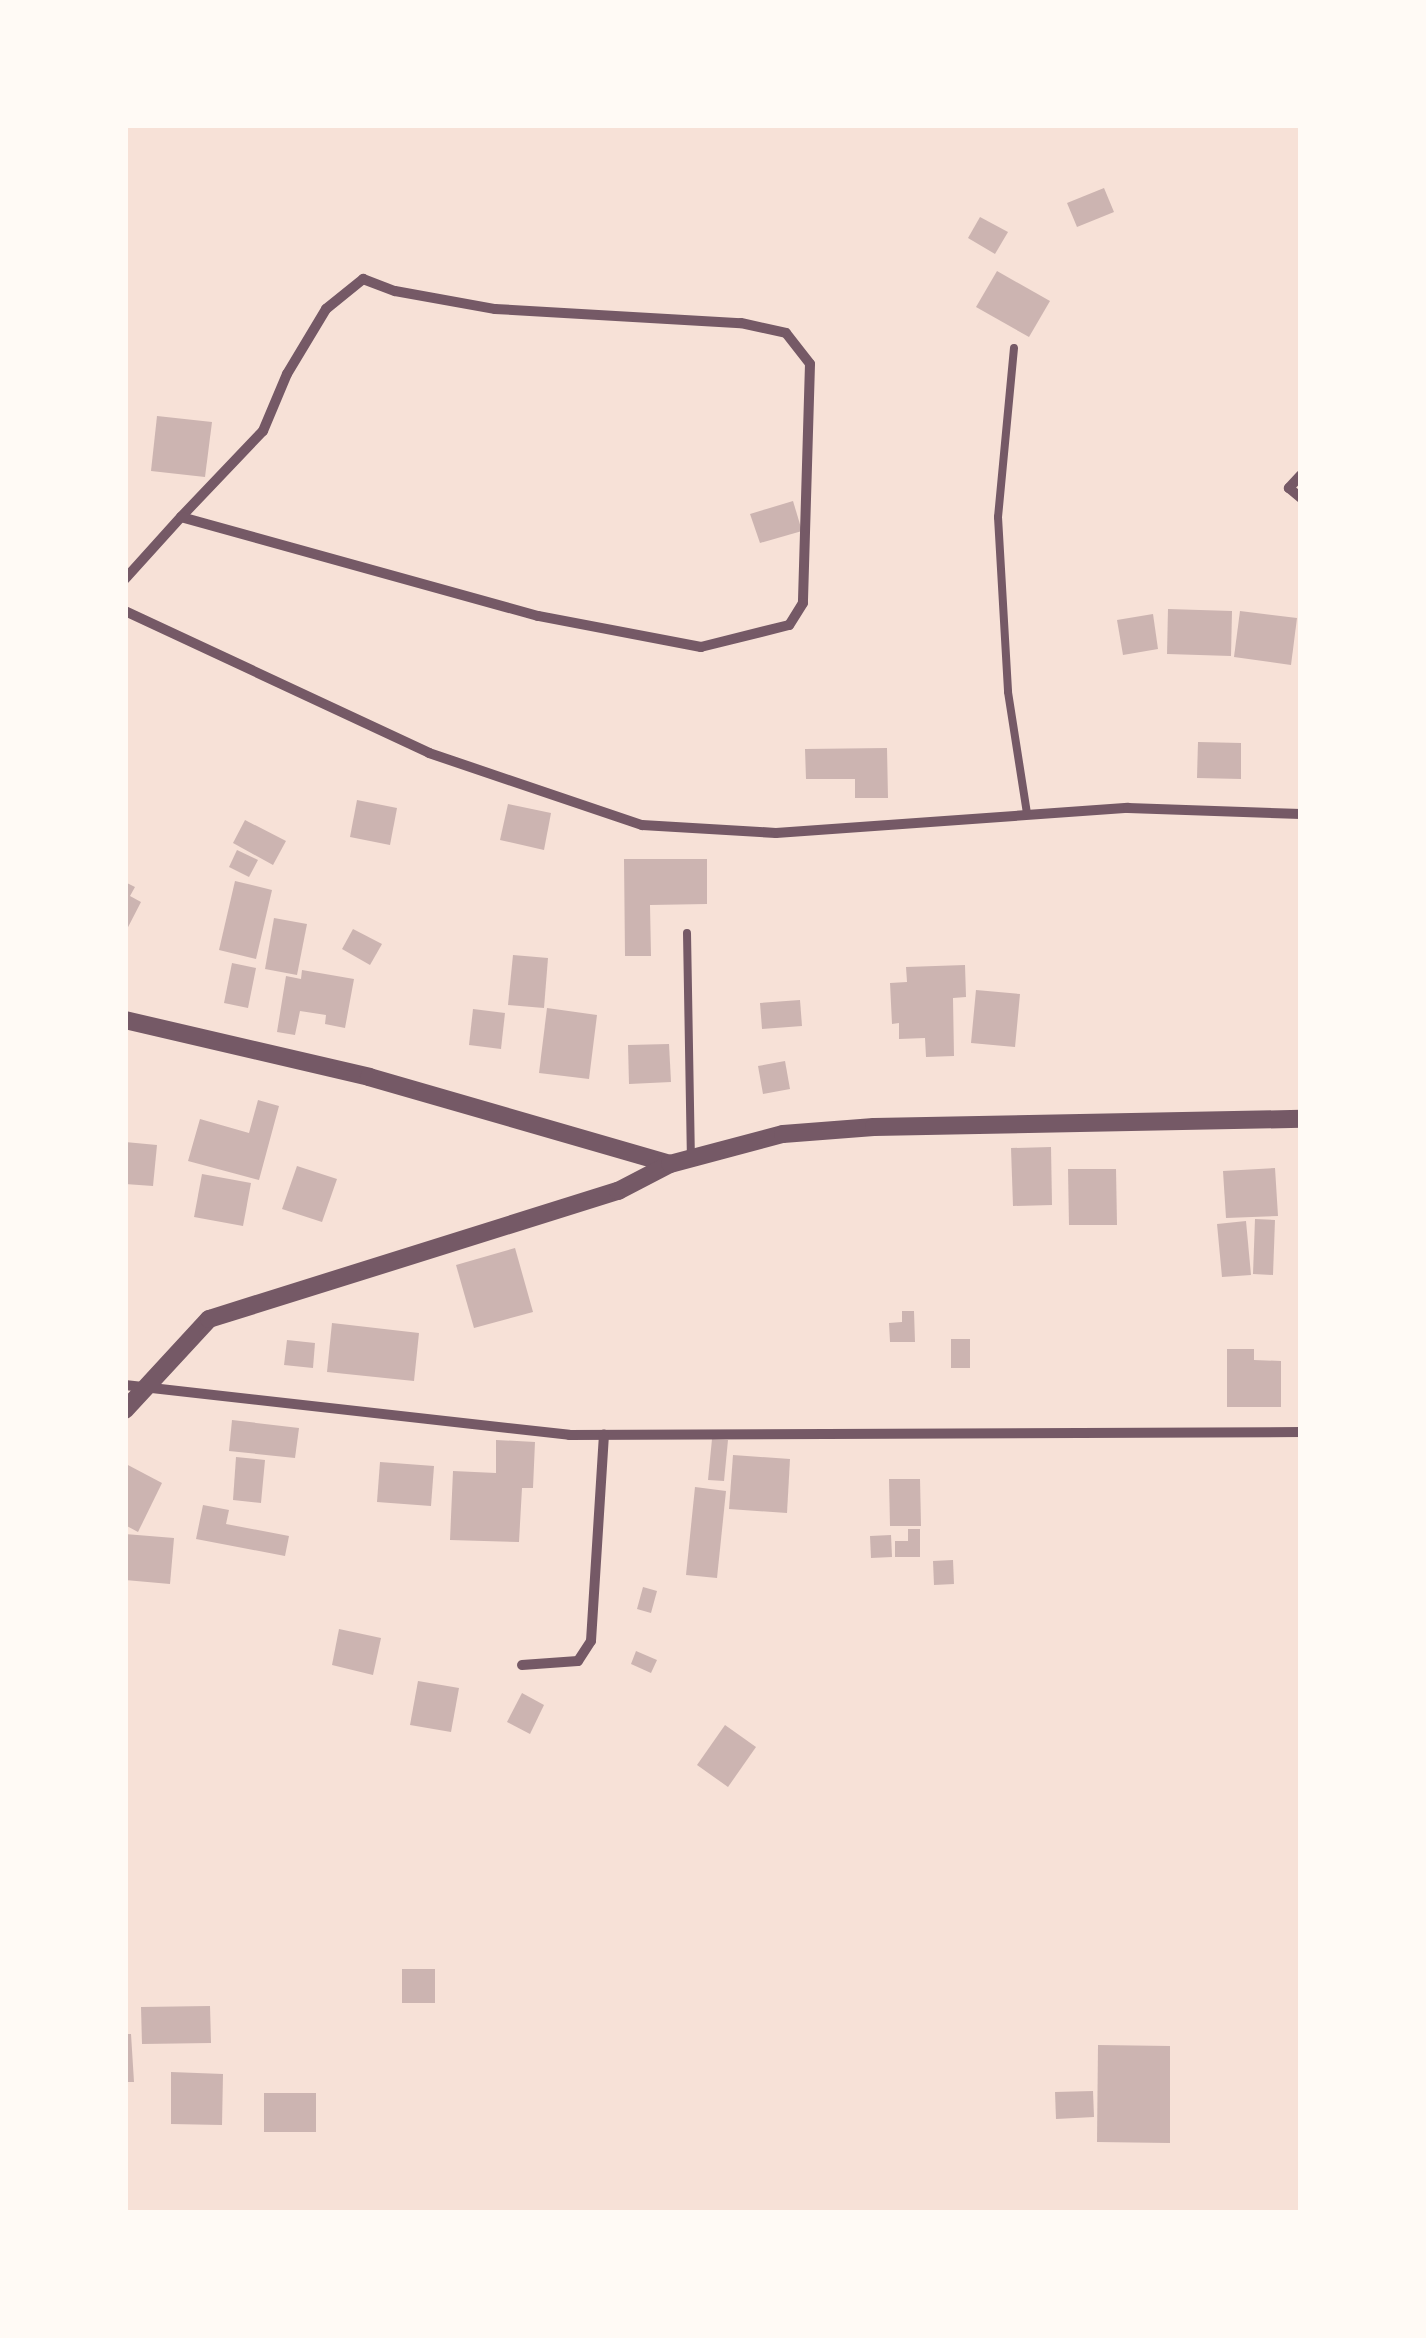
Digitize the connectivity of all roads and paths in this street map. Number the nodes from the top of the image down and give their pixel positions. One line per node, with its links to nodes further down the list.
1 (1014, 348): 7 (lane)
2 (1301, 475): 3 (street)
3 (1301, 498)
4 (181, 517): 4 (street); 5 (street)
5 (125, 580)
6 (125, 612): 7 (street)
7 (1027, 814): 8 (street)
8 (1301, 814)
9 (687, 933): 12 (lane)
10 (125, 1020): 13 (street)
11 (1301, 1120): 12 (street)
12 (690, 1160): 13 (street)
13 (670, 1164): 14 (street)
14 (134, 1387): 15 (street); 17 (street)
15 (125, 1410)
16 (1301, 1432): 17 (street)
17 (604, 1434): 18 (street)
18 (522, 1665)

